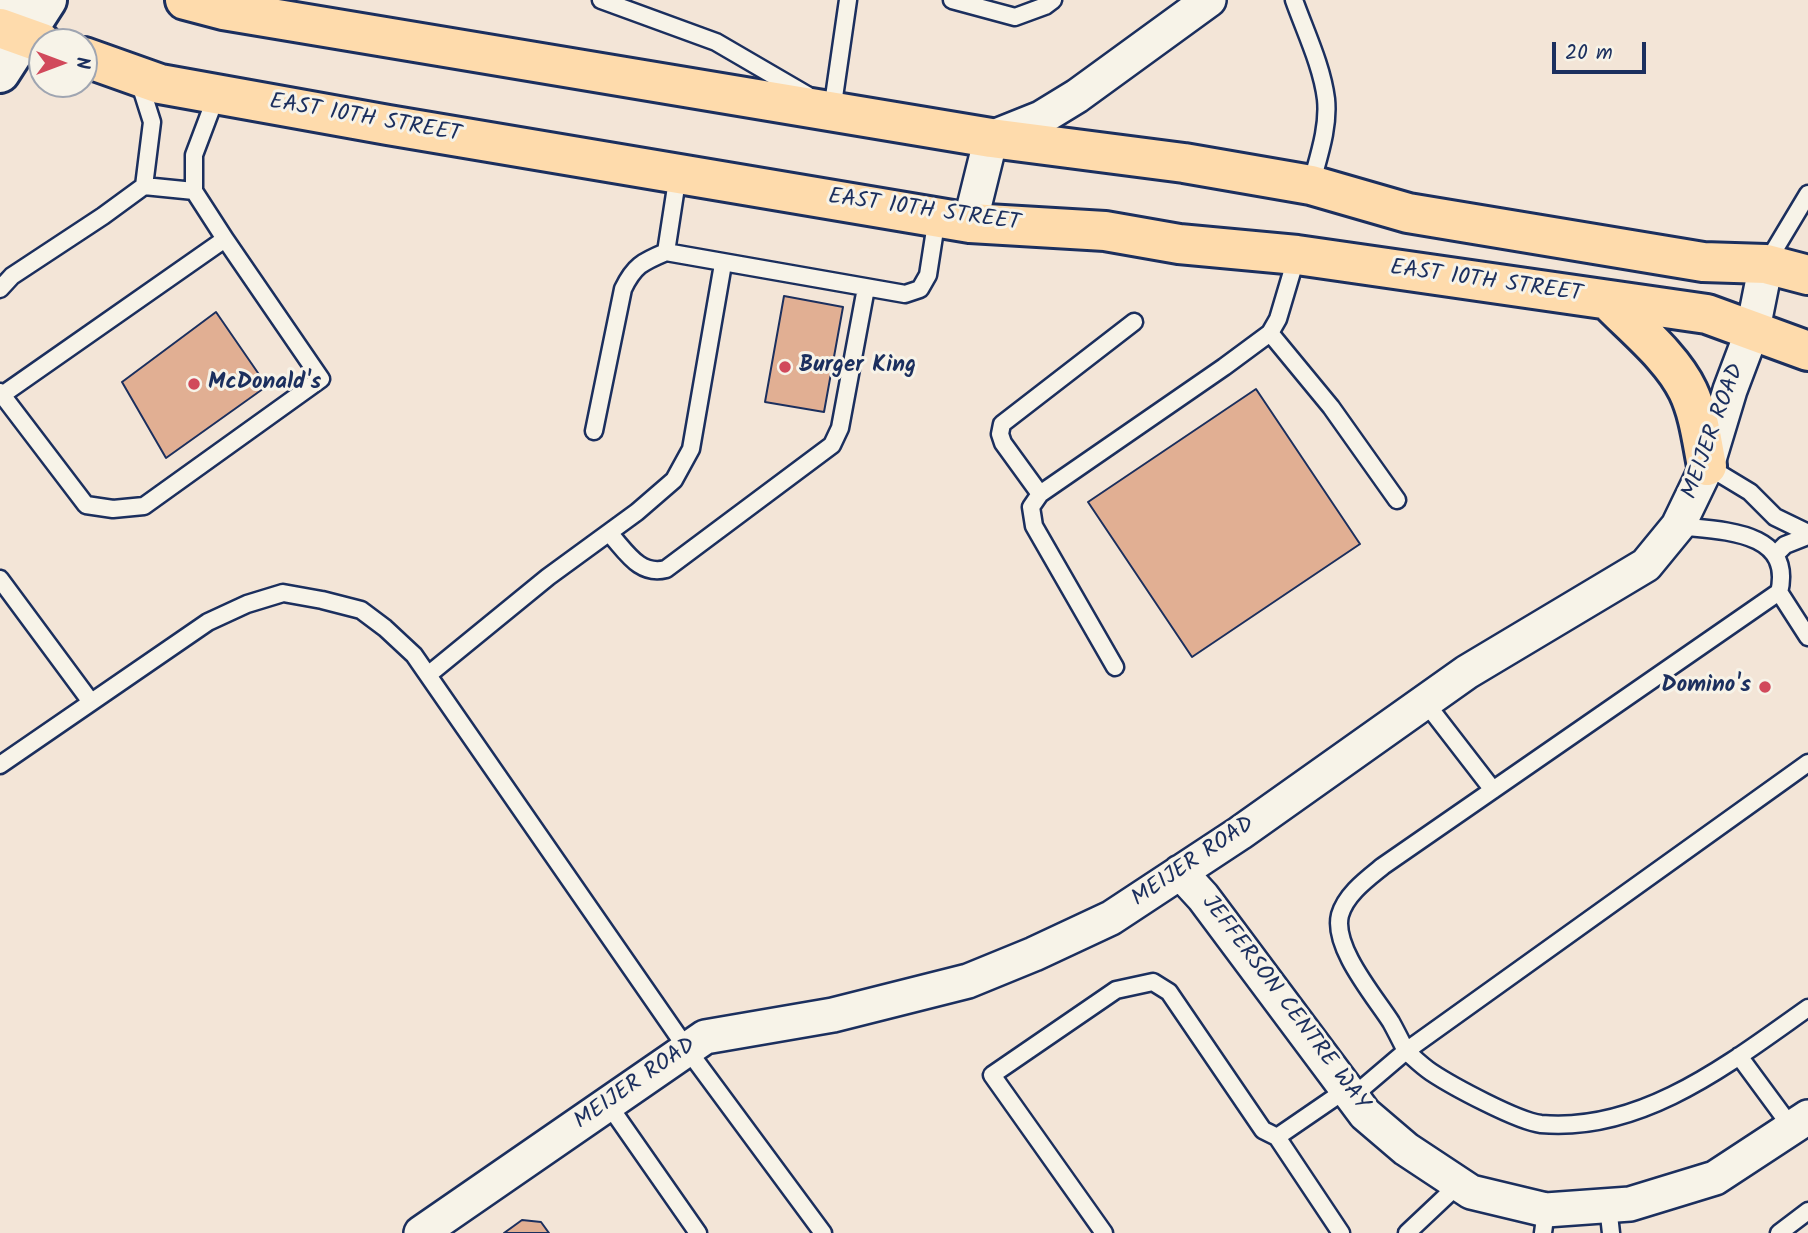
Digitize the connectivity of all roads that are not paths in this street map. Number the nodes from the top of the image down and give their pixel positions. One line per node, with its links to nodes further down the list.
1 (8, 0): 11 (main road)
2 (47, 0): 11 (main road)
3 (185, 0): 12 (main road)
4 (281, 0): 12 (main road)
5 (601, 0): 17 (lane)
6 (848, 0): 17 (lane)
7 (952, 0): 8 (lane)
8 (1053, 0)
9 (1209, 0): 18 (street)
10 (1294, 0): 20 (lane)
11 (17, 30): 14 (main road)
12 (348, 31): 17 (main road)
13 (98, 62): 15 (main road, EAST 10TH STREET)
14 (0, 73)
15 (137, 75): 16 (main road, EAST 10TH STREET); 21 (lane)
16 (217, 94): 19 (main road, EAST 10TH STREET); 22 (lane)
17 (833, 111): 18 (main road)
18 (991, 138): 20 (main road); 24 (street)
19 (678, 174): 24 (main road, EAST 10TH STREET); 26 (lane)
20 (1311, 185): 29 (main road)
21 (144, 186): 22 (lane); 32 (lane)
22 (194, 191): 25 (lane)
23 (1808, 194): 29 (lane)
24 (954, 220): 27 (main road, EAST 10TH STREET); 31 (lane)
25 (225, 239): 38 (lane); 38 (lane)
26 (666, 252): 28 (lane); 39 (lane)
27 (1297, 256): 33 (main road, EAST 10TH STREET); 36 (lane)
28 (723, 264): 31 (lane); 44 (lane)
29 (1766, 264): 30 (main road); 35 (street, MEIJER ROAD)
30 (1808, 275)
31 (866, 288): 44 (lane)
32 (0, 289)
33 (1608, 300): 35 (main road, EAST 10TH STREET); 40 (main road)
34 (1134, 322): 41 (lane)
35 (1753, 329): 37 (main road, EAST 10TH STREET); 40 (street, MEIJER ROAD)
36 (1270, 333): 41 (lane); 42 (lane)
37 (1808, 351)
38 (1, 393)
39 (594, 432)
40 (1707, 466): 43 (street, MEIJER ROAD); 45 (lane)
41 (1040, 494): 50 (lane)
42 (1397, 500)
43 (1678, 526): 46 (lane); 53 (street, MEIJER ROAD)
44 (609, 533): 51 (lane)
45 (1808, 534): 46 (lane)
46 (1775, 555): 48 (lane)
47 (0, 579): 52 (lane)
48 (1779, 593): 49 (lane); 56 (lane)
49 (1808, 637)
50 (1115, 667)
51 (428, 675): 52 (lane); 59 (lane)
52 (91, 702): 55 (lane)
53 (1425, 702): 56 (lane); 57 (street, MEIJER ROAD)
54 (1808, 763): 60 (lane)
55 (0, 765)
56 (1493, 790): 60 (lane)
57 (1180, 872): 59 (street, MEIJER ROAD); 62 (street, JEFFERSON CENTRE WAY)
58 (1808, 1008): 61 (lane)
59 (687, 1049): 63 (street, MEIJER ROAD); 73 (lane)
60 (1406, 1051): 61 (lane); 62 (lane)
61 (1740, 1056): 64 (lane)
62 (1349, 1093): 65 (lane); 66 (street, JEFFERSON CENTRE WAY)
63 (608, 1104): 71 (street, MEIJER ROAD); 72 (lane)
64 (1800, 1122): 68 (street, JEFFERSON CENTRE WAY)
65 (1277, 1136): 70 (lane); 74 (lane)
66 (1459, 1184): 69 (street, JEFFERSON CENTRE WAY); 75 (lane)
67 (1808, 1211): 76 (lane)
68 (1610, 1219): 69 (street, JEFFERSON CENTRE WAY)
69 (1544, 1221)
70 (1334, 1231)
71 (422, 1233)
72 (698, 1233)
73 (822, 1233)
74 (1104, 1233)
75 (1407, 1233)
76 (1779, 1233)

